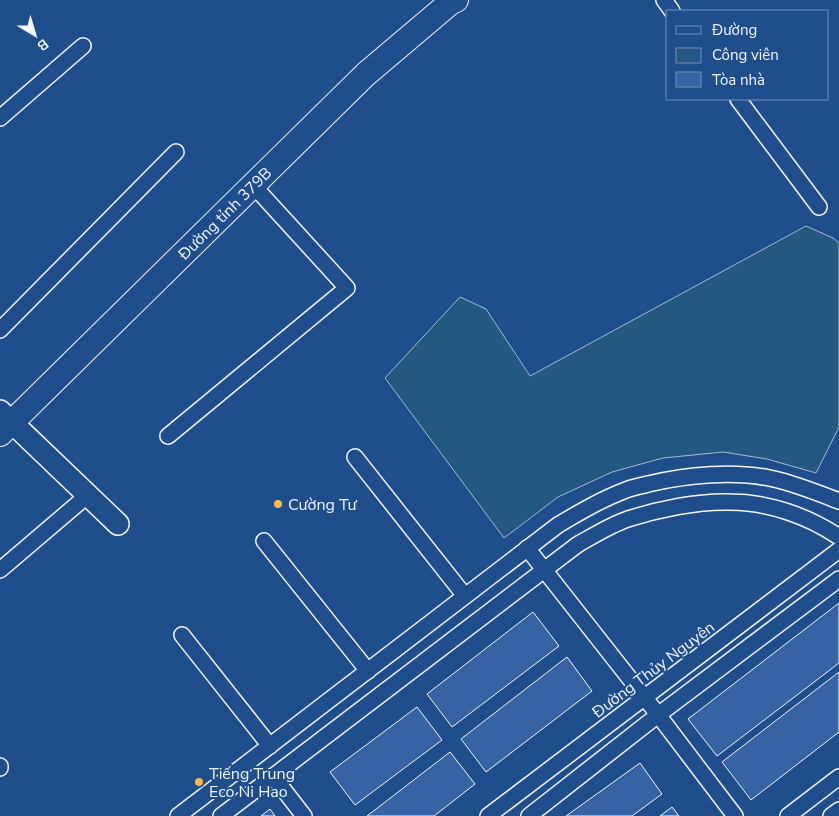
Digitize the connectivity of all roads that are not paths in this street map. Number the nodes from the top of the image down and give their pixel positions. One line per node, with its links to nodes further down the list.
1 (456, 0): 6 (main road, Đường tỉnh 379B)
2 (83, 46): 4 (street)
3 (739, 100): 7 (street)
4 (0, 118)
5 (176, 152): 8 (street)
6 (253, 185): 9 (main road, Đường tỉnh 379B); 10 (street)
7 (819, 207)
8 (4, 320)
9 (4, 422): 12 (street)
10 (168, 436)
11 (356, 458): 22 (street)
12 (88, 495): 14 (street); 19 (street)
13 (839, 501): 17 (street)
14 (118, 524)
15 (839, 537): 20 (street)
16 (264, 541): 24 (street)
17 (527, 548): 20 (street); 22 (street)
18 (839, 550): 25 (street, Đường Thủy Nguyên)
19 (0, 570)
20 (544, 571): 25 (street); 28 (street)
21 (839, 579): 26 (street)
22 (465, 596): 24 (street)
23 (182, 635): 27 (street)
24 (368, 671): 27 (street)
25 (644, 697): 26 (street); 34 (street, Đường Thủy Nguyên)
26 (658, 715): 35 (street); 36 (street)
27 (270, 746): 31 (street)
28 (273, 776): 32 (street); 33 (street)
29 (839, 777): 37 (street)
30 (839, 810): 38 (street)
31 (178, 816)
32 (221, 816)
33 (304, 816)
34 (488, 816)
35 (529, 816)
36 (735, 816)
37 (788, 816)
38 (832, 816)

